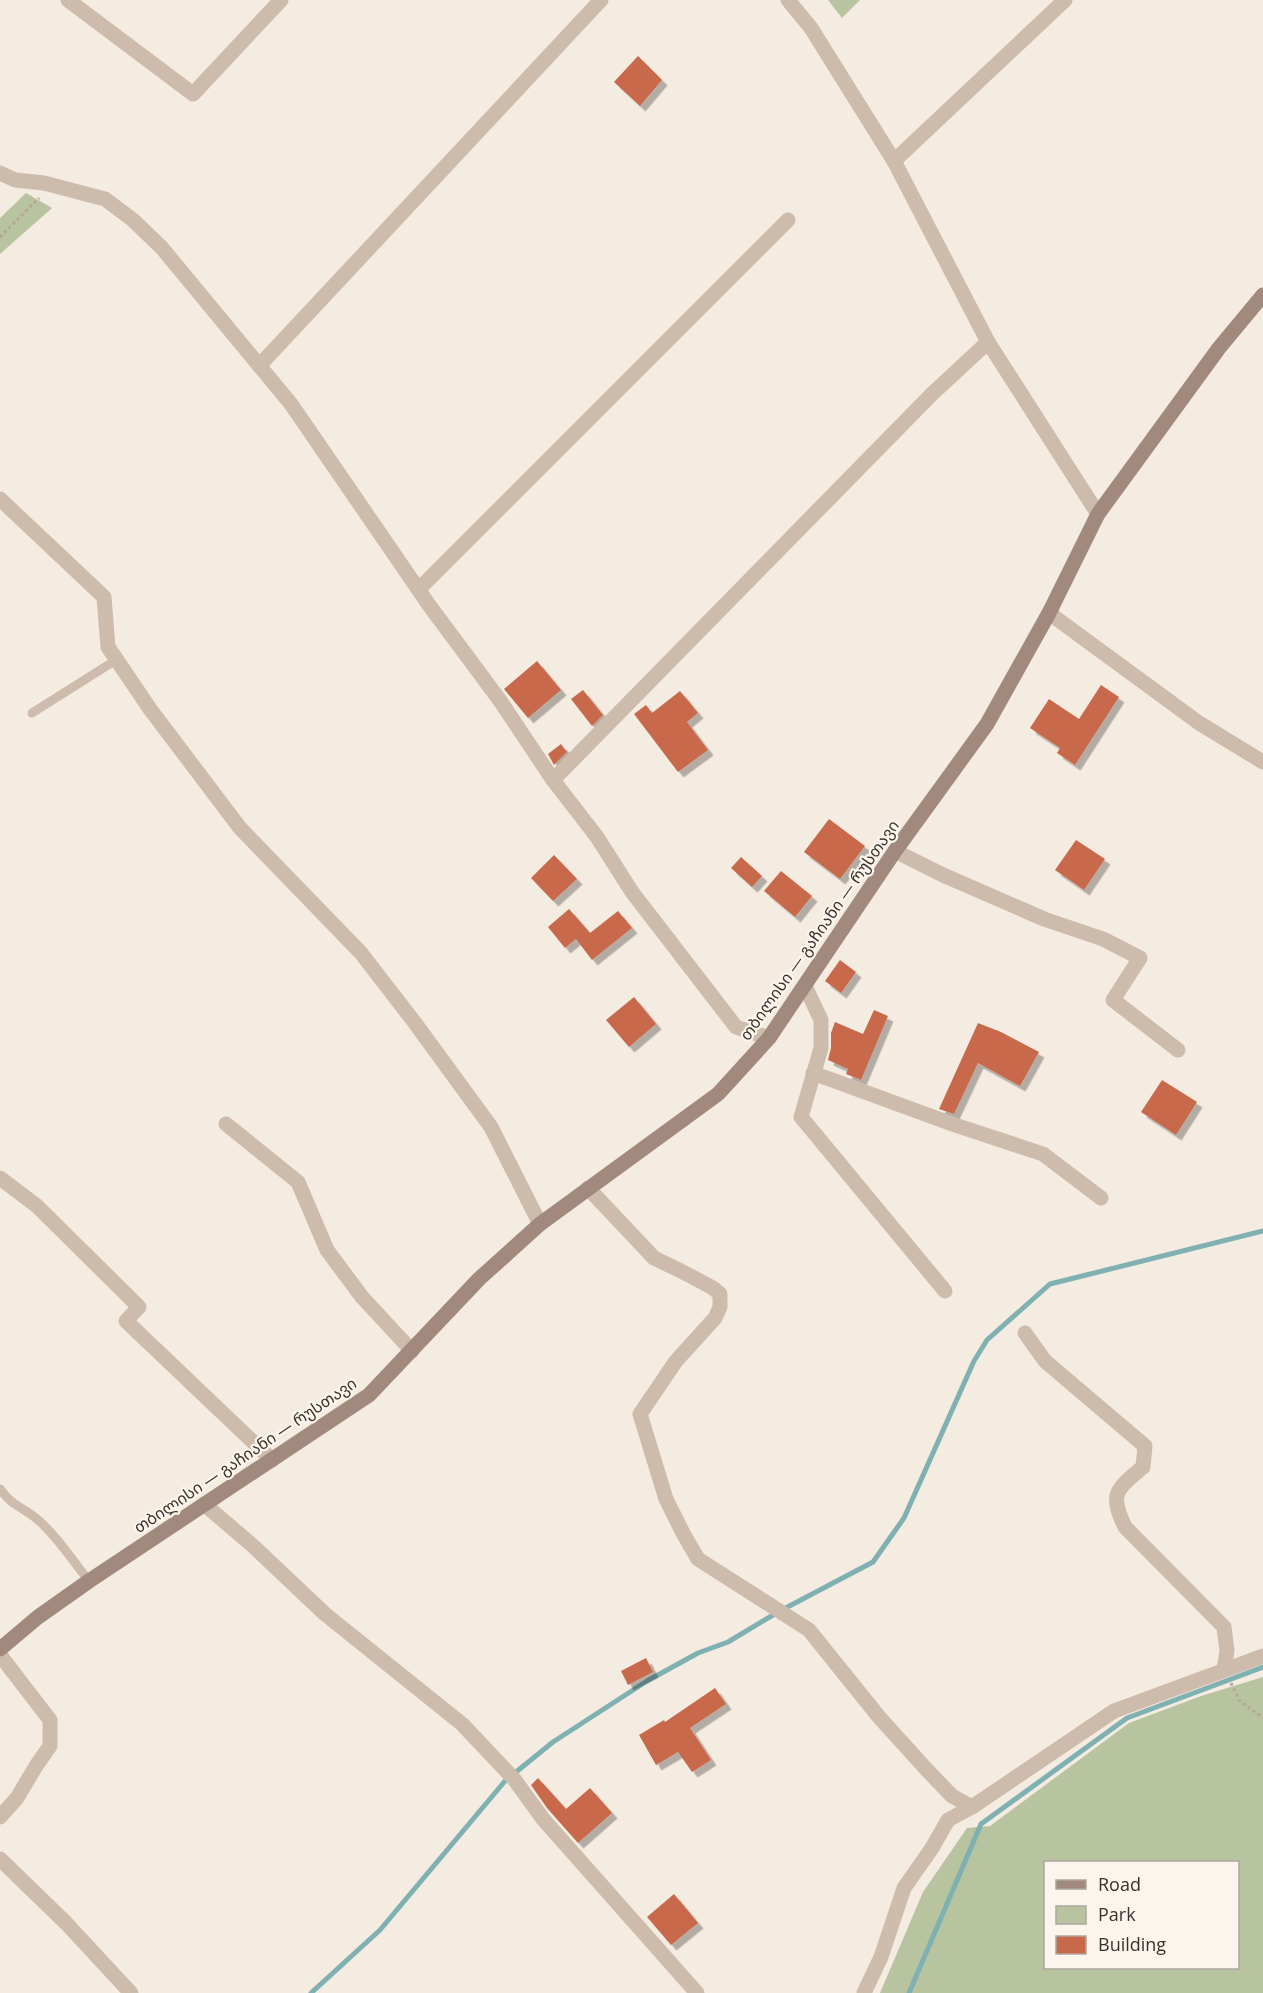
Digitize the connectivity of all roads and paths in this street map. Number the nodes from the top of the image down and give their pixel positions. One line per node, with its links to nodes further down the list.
1 (68, 0): 2 (street)
2 (281, 0)
3 (601, 0): 15 (street)
4 (789, 0): 6 (street)
5 (1065, 0): 6 (street)
6 (894, 161): 13 (street)
7 (0, 173): 8 (street)
8 (52, 186): 10 (path); 15 (street)
9 (788, 220): 18 (street)
10 (0, 237)
11 (1263, 295): 14 (main road, თბილისი — გაჩიანი — რუსთავი)
12 (1263, 311): 14 (main road, თბილისი — გაჩიანი — რუსთავი)
13 (988, 342): 17 (street); 23 (street)
14 (1219, 348): 17 (main road, თბილისი — გაჩიანი — რუსთავი)
15 (259, 366): 18 (street)
16 (0, 499): 20 (street)
17 (1098, 514): 19 (main road, თბილისი — გაჩიანი — რუსთავი)
18 (418, 589): 23 (street)
19 (1049, 613): 22 (street); 24 (main road, თბილისი — გაჩიანი — რუსთავი)
20 (117, 660): 21 (lane); 33 (street)
21 (32, 713)
22 (1263, 762)
23 (553, 780): 26 (street)
24 (895, 851): 25 (main road, თბილისი — გაჩიანი — რუსთავი); 27 (street)
25 (805, 986): 26 (main road, თბილისი — გაჩიანი — რუსთავი); 28 (street)
26 (769, 1038): 31 (main road, თბილისი — გაჩიანი — რუსთავი)
27 (1178, 1050)
28 (813, 1073): 32 (street); 34 (street)
29 (226, 1124): 36 (street)
30 (0, 1178): 37 (street)
31 (588, 1188): 33 (main road, თბილისი — გაჩიანი — რუსთავი); 46 (street)
32 (1101, 1198)
33 (540, 1224): 36 (main road, თბილისი — გაჩიანი — რუსთავი)
34 (945, 1291)
35 (1025, 1333): 44 (street)
36 (412, 1351): 37 (main road, თბილისი — გაჩიანი — რუსთავი)
37 (272, 1460): 39 (main road, თბილისი — გაჩიანი — რუსთავი)
38 (0, 1489): 40 (lane)
39 (204, 1504): 40 (main road, თბილისი — გაჩიანი — რუსთავი); 50 (street)
40 (89, 1581): 41 (main road, თბილისი — გაჩიანი — რუსთავი)
41 (0, 1649)
42 (0, 1655): 47 (street)
43 (1263, 1656): 44 (street)
44 (1224, 1670): 45 (path); 46 (street)
45 (1263, 1718)
46 (972, 1807): 51 (street)
47 (0, 1816)
48 (0, 1859): 49 (street)
49 (131, 1993)
50 (697, 1993)
51 (864, 1993)

